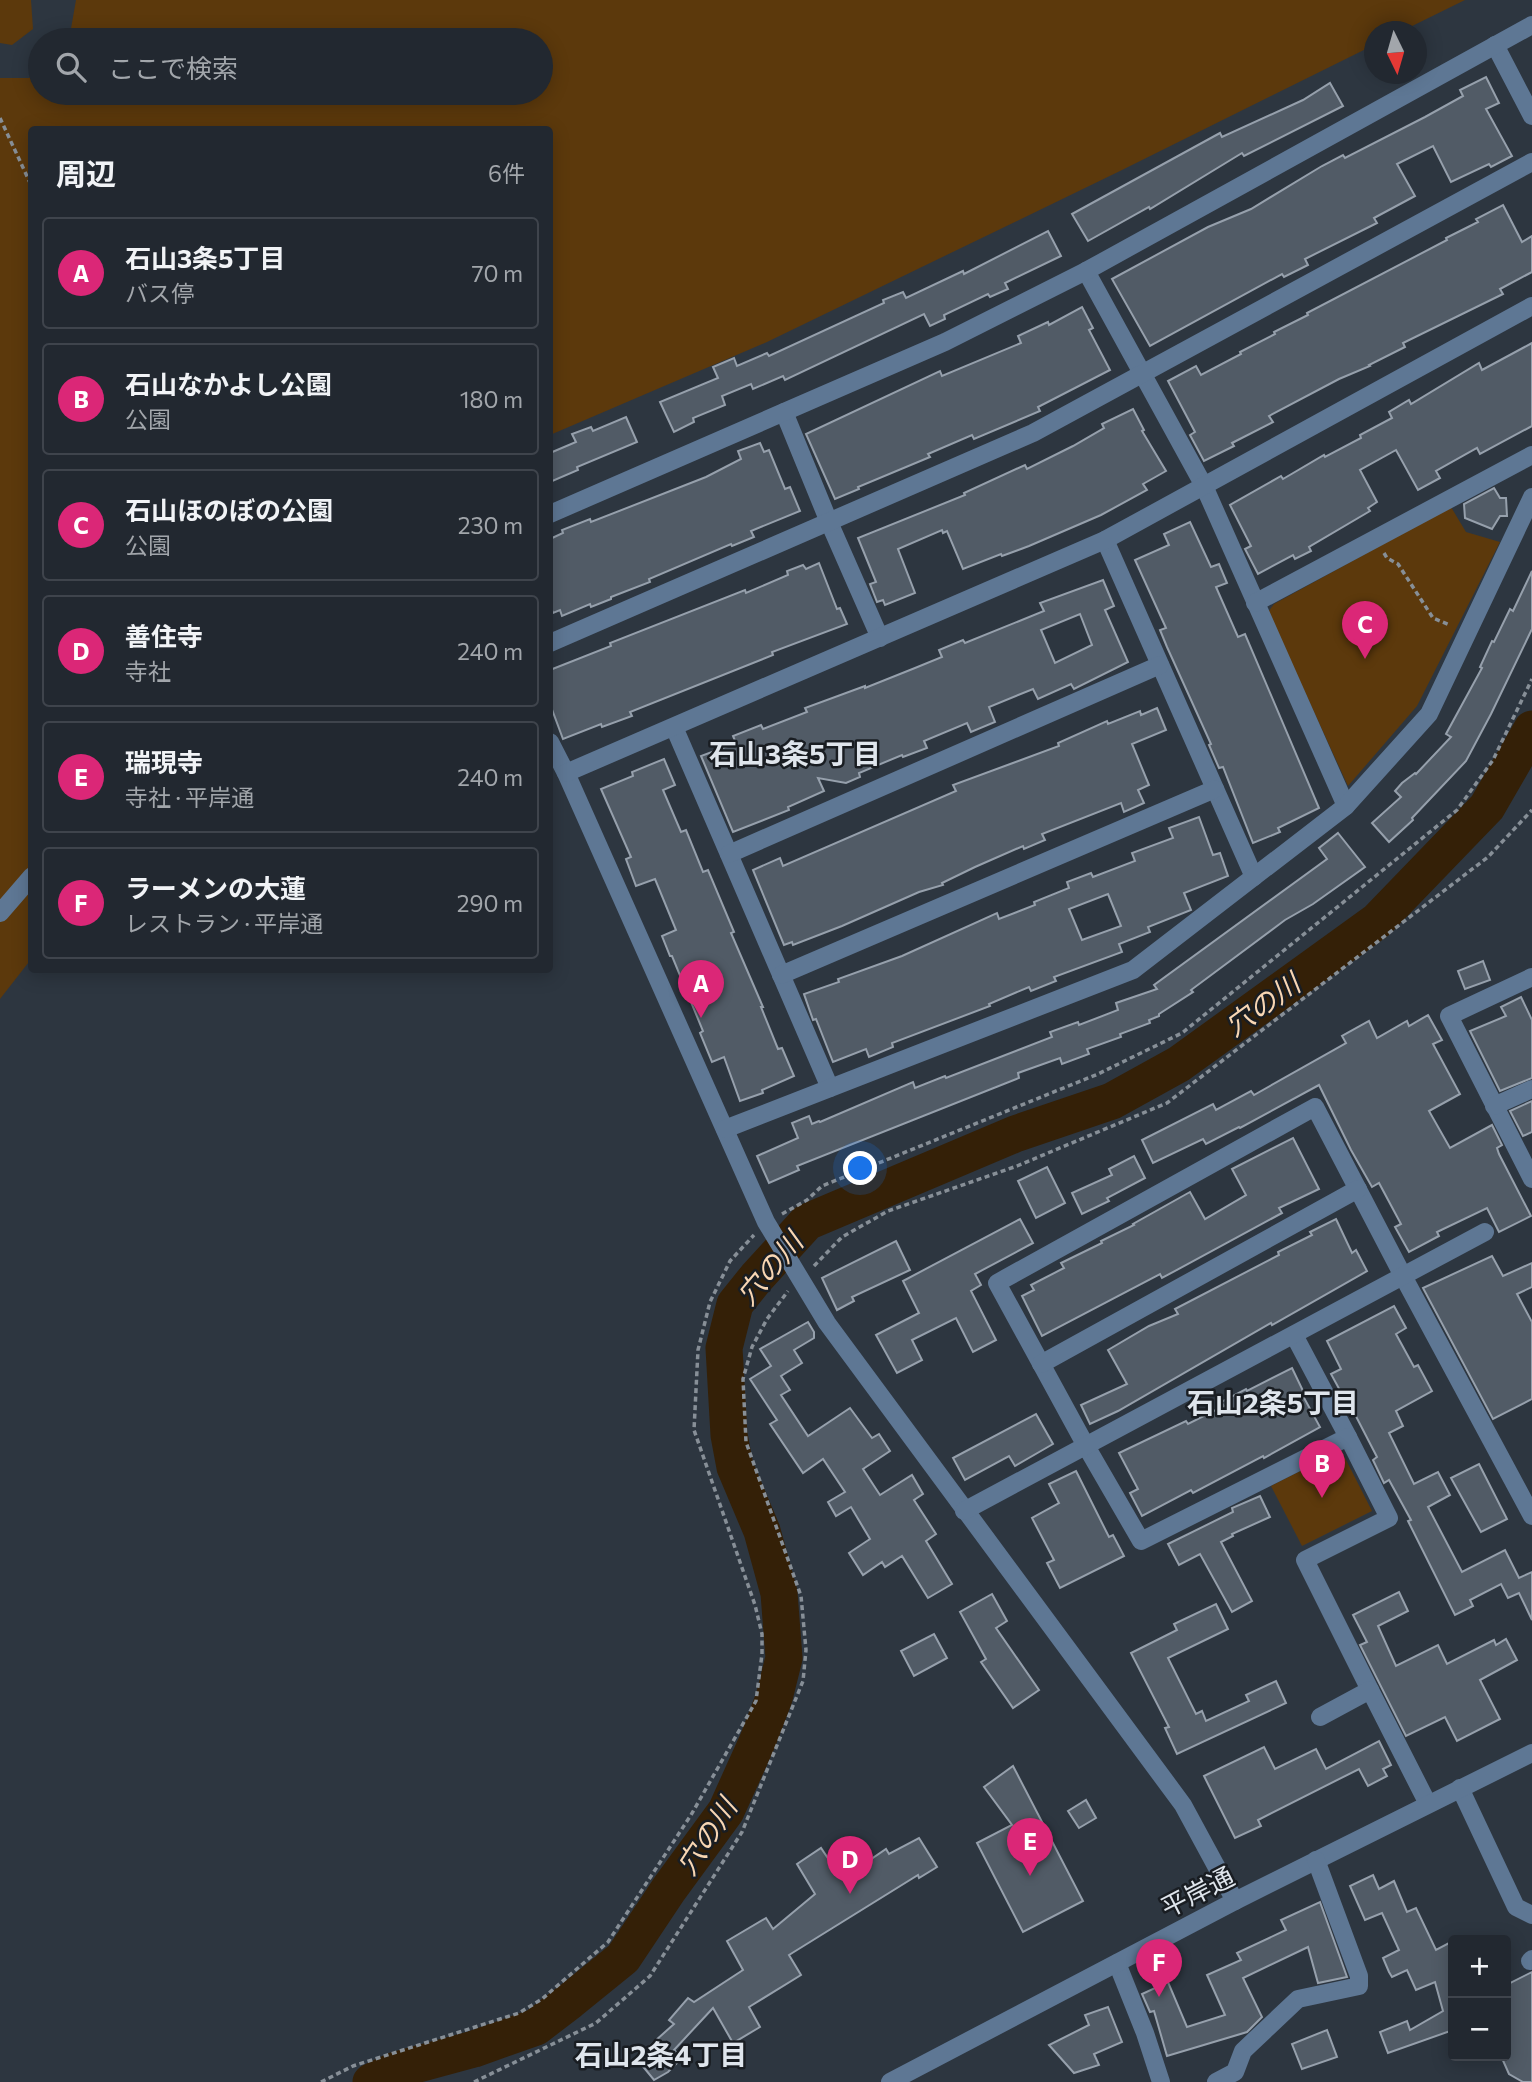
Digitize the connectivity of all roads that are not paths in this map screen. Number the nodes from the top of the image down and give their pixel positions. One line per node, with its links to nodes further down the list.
1 (1532, 25): 2 (street)
2 (1495, 46): 3 (street); 5 (street)
3 (1532, 116)
4 (1532, 162): 7 (street)
5 (1086, 271): 7 (street); 8 (street)
6 (1532, 306): 10 (street)
7 (1143, 373): 10 (street); 13 (street)
8 (784, 412): 12 (street); 13 (street)
9 (1532, 455): 15 (street)
10 (1204, 486): 14 (street); 15 (street)
11 (1532, 497): 23 (street)
12 (553, 513)
13 (829, 522): 16 (street); 17 (street)
14 (1105, 540): 16 (street); 18 (street)
15 (1255, 603): 23 (street)
16 (880, 638): 19 (street)
17 (553, 642)
18 (1160, 665): 22 (street); 24 (street)
19 (674, 727): 21 (street); 24 (street)
20 (553, 748): 21 (street)
21 (566, 774): 33 (street)
22 (1215, 789): 25 (street); 28 (street)
23 (1346, 806): 25 (street)
24 (729, 854): 28 (street)
25 (1254, 877): 30 (street)
26 (28, 881): 27 (street)
27 (0, 913)
28 (781, 975): 30 (street)
29 (1532, 977): 32 (street)
30 (830, 1088): 33 (street)
31 (1532, 1089): 32 (street)
32 (1494, 1106): 34 (street)
33 (724, 1129): 42 (street)
34 (1532, 1179)
35 (1358, 1189): 37 (street); 39 (street); 39 (street)
36 (1485, 1232): 37 (street)
37 (1403, 1276): 38 (street); 43 (street)
38 (1294, 1335): 40 (street); 41 (street)
39 (1041, 1364): 41 (street)
40 (1348, 1437): 41 (street); 44 (street)
41 (1086, 1446): 42 (street)
42 (964, 1511): 50 (street)
43 (1532, 1516)
44 (1370, 1690): 45 (street); 48 (street)
45 (1320, 1717)
46 (1532, 1753): 47 (street, 平岸通)
47 (1460, 1788): 48 (street, 平岸通); 51 (street)
48 (1428, 1804): 49 (street, 平岸通)
49 (1316, 1860): 50 (street, 平岸通); 55 (street)
50 (1235, 1901): 52 (street, 平岸通)
51 (1532, 1915)
52 (1117, 1963): 53 (street, 平岸通); 54 (street)
53 (890, 2082)
54 (1161, 2082)
55 (1216, 2082)

